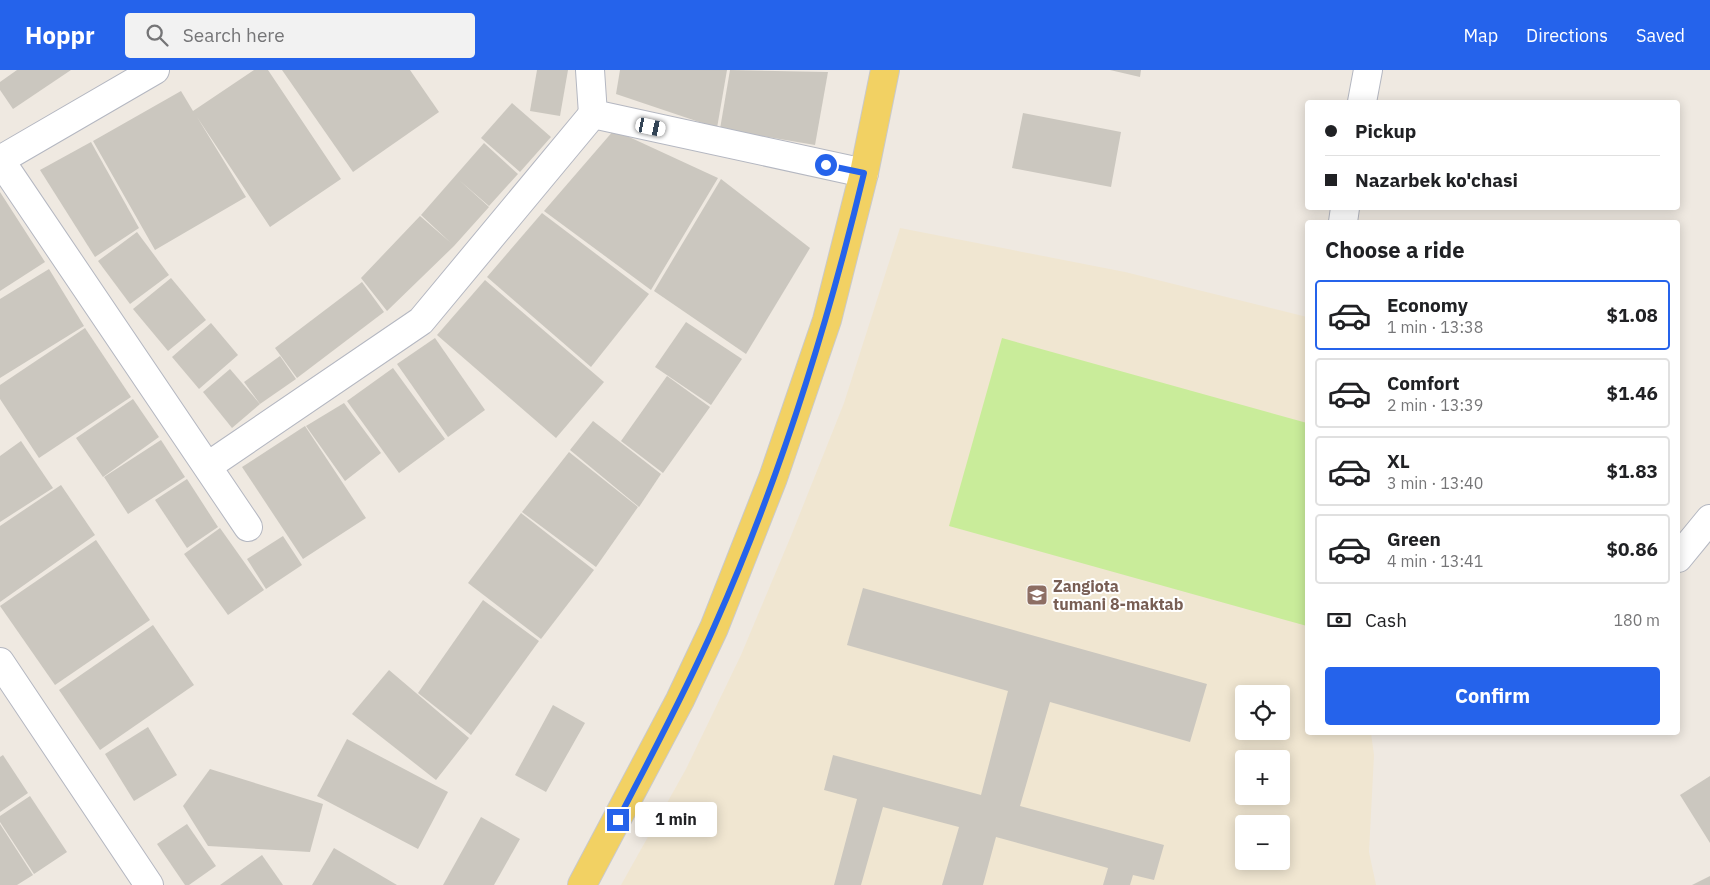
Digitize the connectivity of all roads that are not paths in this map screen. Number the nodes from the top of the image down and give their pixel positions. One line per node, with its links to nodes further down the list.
1 (155, 70): 7 (street)
2 (590, 70): 6 (street)
3 (885, 70): 8 (main road)
4 (1368, 70): 5 (street)
5 (1362, 100)
6 (593, 114): 8 (street); 9 (street)
7 (0, 160): 9 (street)
8 (864, 173): 15 (main road)
9 (208, 466): 11 (street)
10 (1710, 519): 12 (street)
11 (248, 527)
12 (1680, 556)
13 (0, 662): 14 (street)
14 (149, 885)
15 (582, 885)

